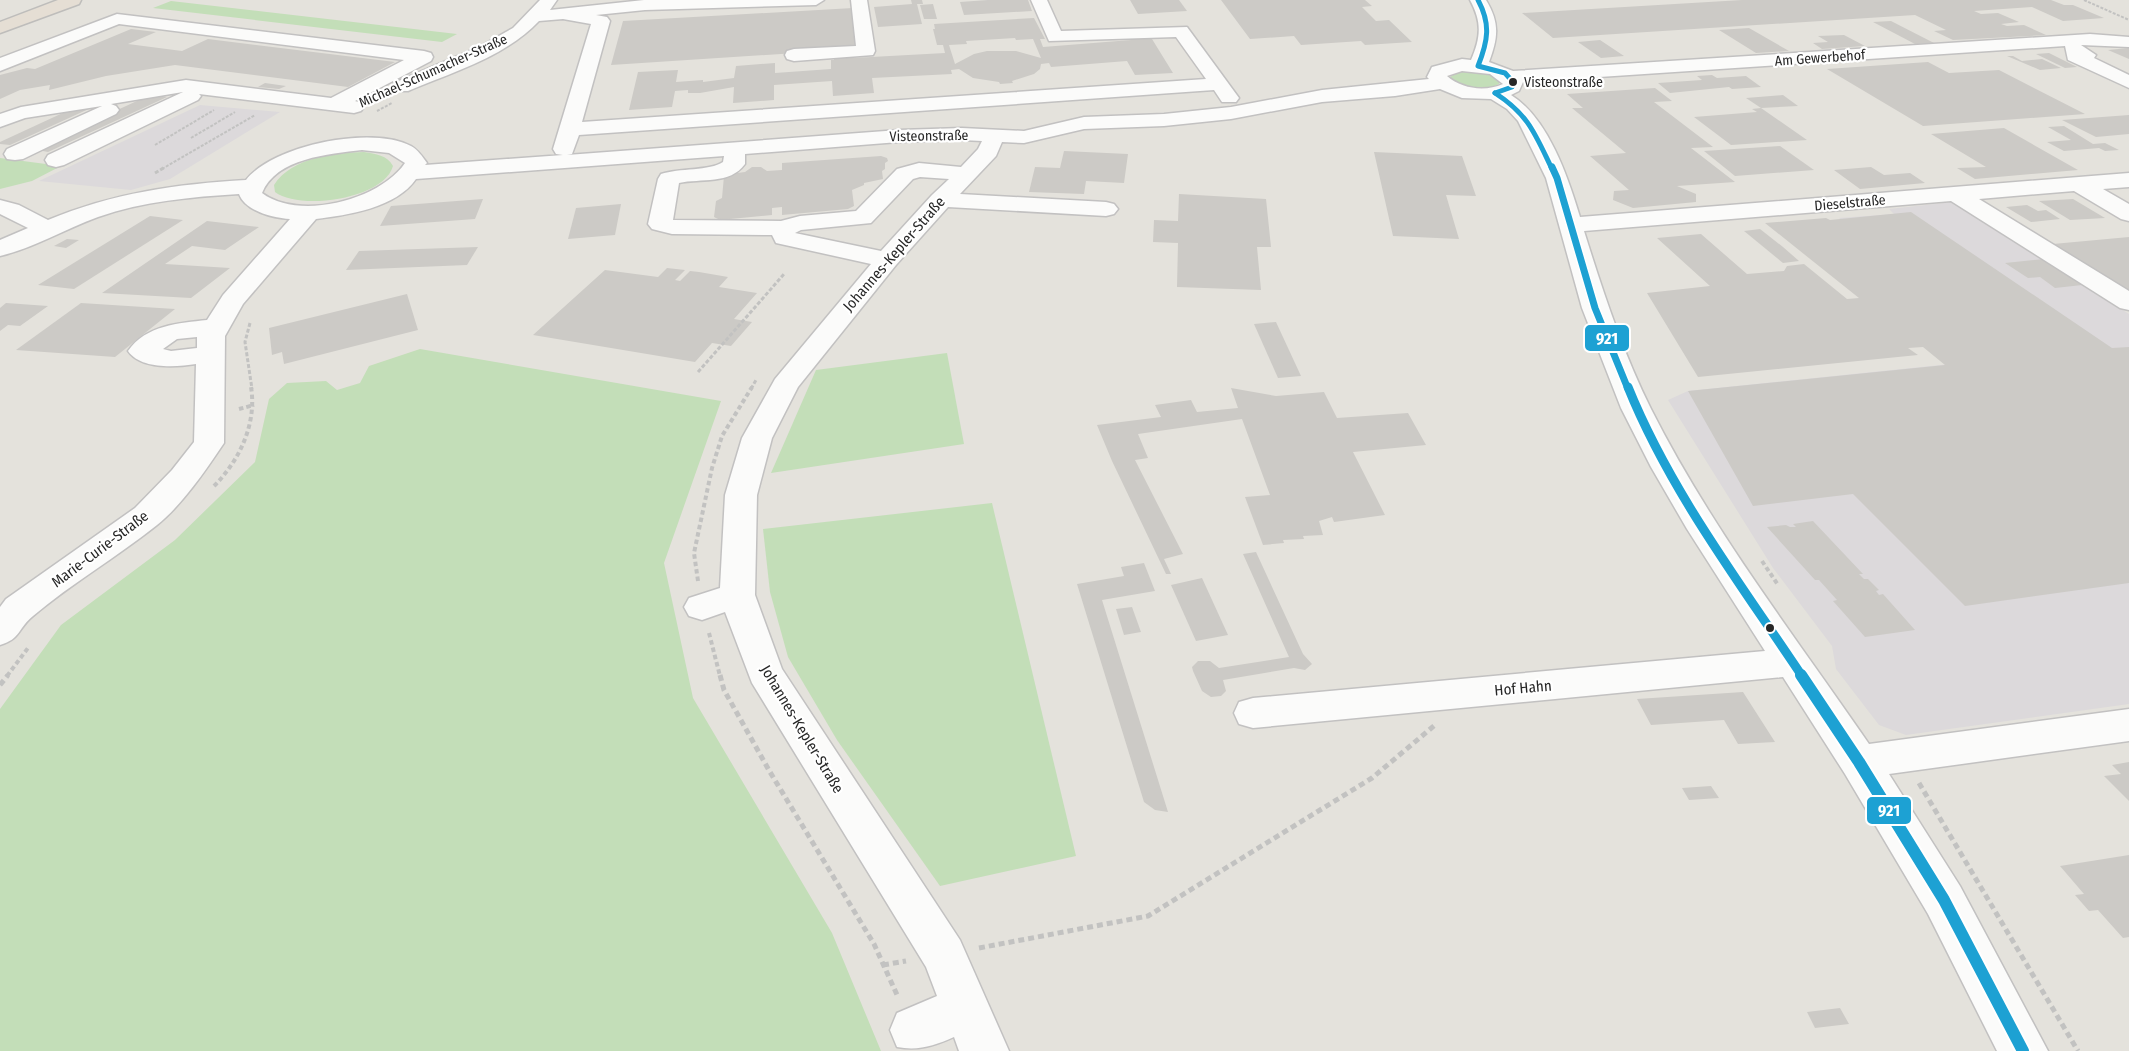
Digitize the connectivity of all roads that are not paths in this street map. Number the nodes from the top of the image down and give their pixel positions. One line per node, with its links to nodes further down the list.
1 (37, 0): 9 (highway)
2 (73, 0): 14 (highway)
3 (550, 0): 11 (street, Michael-Schumacher-Straße)
4 (816, 0): 10 (street)
5 (859, 0): 18 (street)
6 (1039, 0): 23 (street)
7 (1478, 0): 20 (street)
8 (152, 4): 12 (street)
9 (0, 14)
10 (568, 15): 11 (street); 30 (street)
11 (535, 16): 28 (street, Michael-Schumacher-Straße)
12 (117, 19): 13 (street); 19 (street)
13 (181, 27): 16 (street); 28 (street)
14 (0, 28)
15 (2063, 36): 17 (street, Am Gewerbehof); 20 (street, Am Gewerbehof); 21 (street)
16 (152, 39)
17 (2129, 42)
18 (794, 55)
19 (0, 65)
20 (1494, 79): 22 (street); 22 (street); 49 (street)
21 (2129, 82)
22 (1442, 83): 27 (street, Visteonstraße)
23 (1219, 84): 27 (street); 30 (street)
24 (206, 88): 25 (street); 28 (street); 35 (street)
25 (146, 92): 26 (street); 34 (street)
26 (68, 105): 29 (street); 31 (street)
27 (1239, 111): 32 (street, Visteonstraße)
28 (340, 121): 37 (street); 42 (street)
29 (0, 122)
30 (570, 129): 36 (street)
31 (0, 137)
32 (994, 137): 33 (street, Visteonstraße); 38 (street, Johannes-Kepler-Straße)
33 (735, 148): 36 (street, Visteonstraße); 51 (street)
34 (15, 154)
35 (56, 160)
36 (560, 162): 37 (street, Visteonstraße)
37 (413, 173): 50 (street)
38 (964, 174): 45 (street, Johannes-Kepler-Straße); 51 (street)
39 (2129, 180): 40 (street, Dieselstraße)
40 (2103, 182): 41 (street, Dieselstraße); 44 (street)
41 (2078, 184): 43 (street, Dieselstraße); 48 (street)
42 (252, 186): 50 (street); 52 (street)
43 (1955, 194): 49 (street, Dieselstraße); 57 (street)
44 (2129, 196)
45 (940, 200): 47 (street); 54 (street, Johannes-Kepler-Straße)
46 (0, 207): 52 (street)
47 (1106, 209)
48 (2129, 214)
49 (1571, 225): 61 (street)
50 (304, 228): 56 (street, Marie-Curie-Straße)
51 (781, 228): 54 (street)
52 (48, 229): 53 (street)
53 (0, 249)
54 (887, 260): 58 (street, Johannes-Kepler-Straße)
55 (231, 261): 56 (street)
56 (263, 265): 60 (street, Marie-Curie-Straße)
57 (2129, 302)
58 (737, 595): 59 (street); 65 (street, Johannes-Kepler-Straße)
59 (702, 607)
60 (6, 616)
61 (1793, 663): 62 (street, Hof Hahn); 64 (street)
62 (1252, 713)
63 (2129, 725): 64 (street)
64 (1859, 762): 68 (street)
65 (966, 1008): 66 (street); 67 (street, Johannes-Kepler-Straße)
66 (914, 1030)
67 (984, 1051)
68 (2023, 1051)

